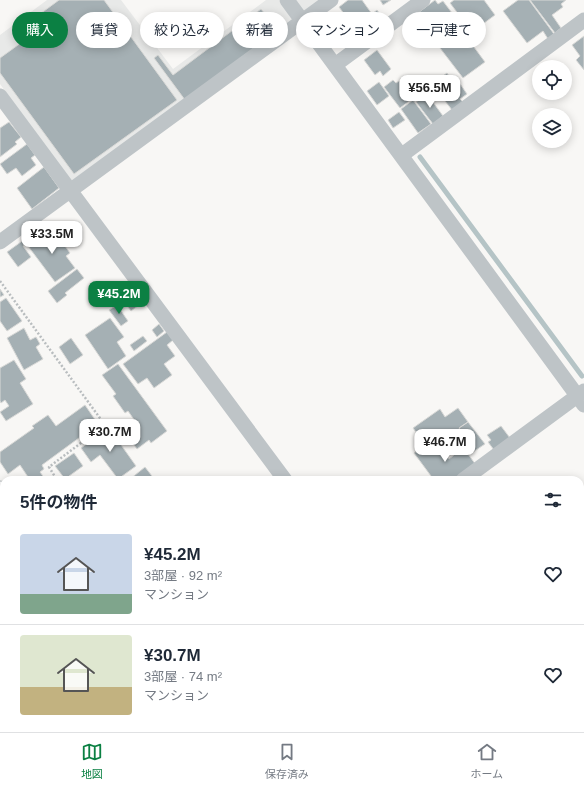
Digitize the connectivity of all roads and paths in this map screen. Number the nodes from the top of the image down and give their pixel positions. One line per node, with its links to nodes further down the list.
1 (287, 0): 4 (street)
2 (331, 0): 5 (street)
3 (423, 0): 9 (street)
4 (296, 12)
5 (315, 12)
6 (584, 20): 11 (street)
7 (296, 26): 12 (street)
8 (323, 48): 9 (street)
9 (335, 65): 11 (street)
10 (0, 96): 12 (street)
11 (402, 155): 15 (street)
12 (70, 191): 13 (street); 17 (street)
13 (0, 242)
14 (0, 281): 16 (path)
15 (582, 397): 18 (street)
16 (54, 476)
17 (282, 476)
18 (470, 476)

